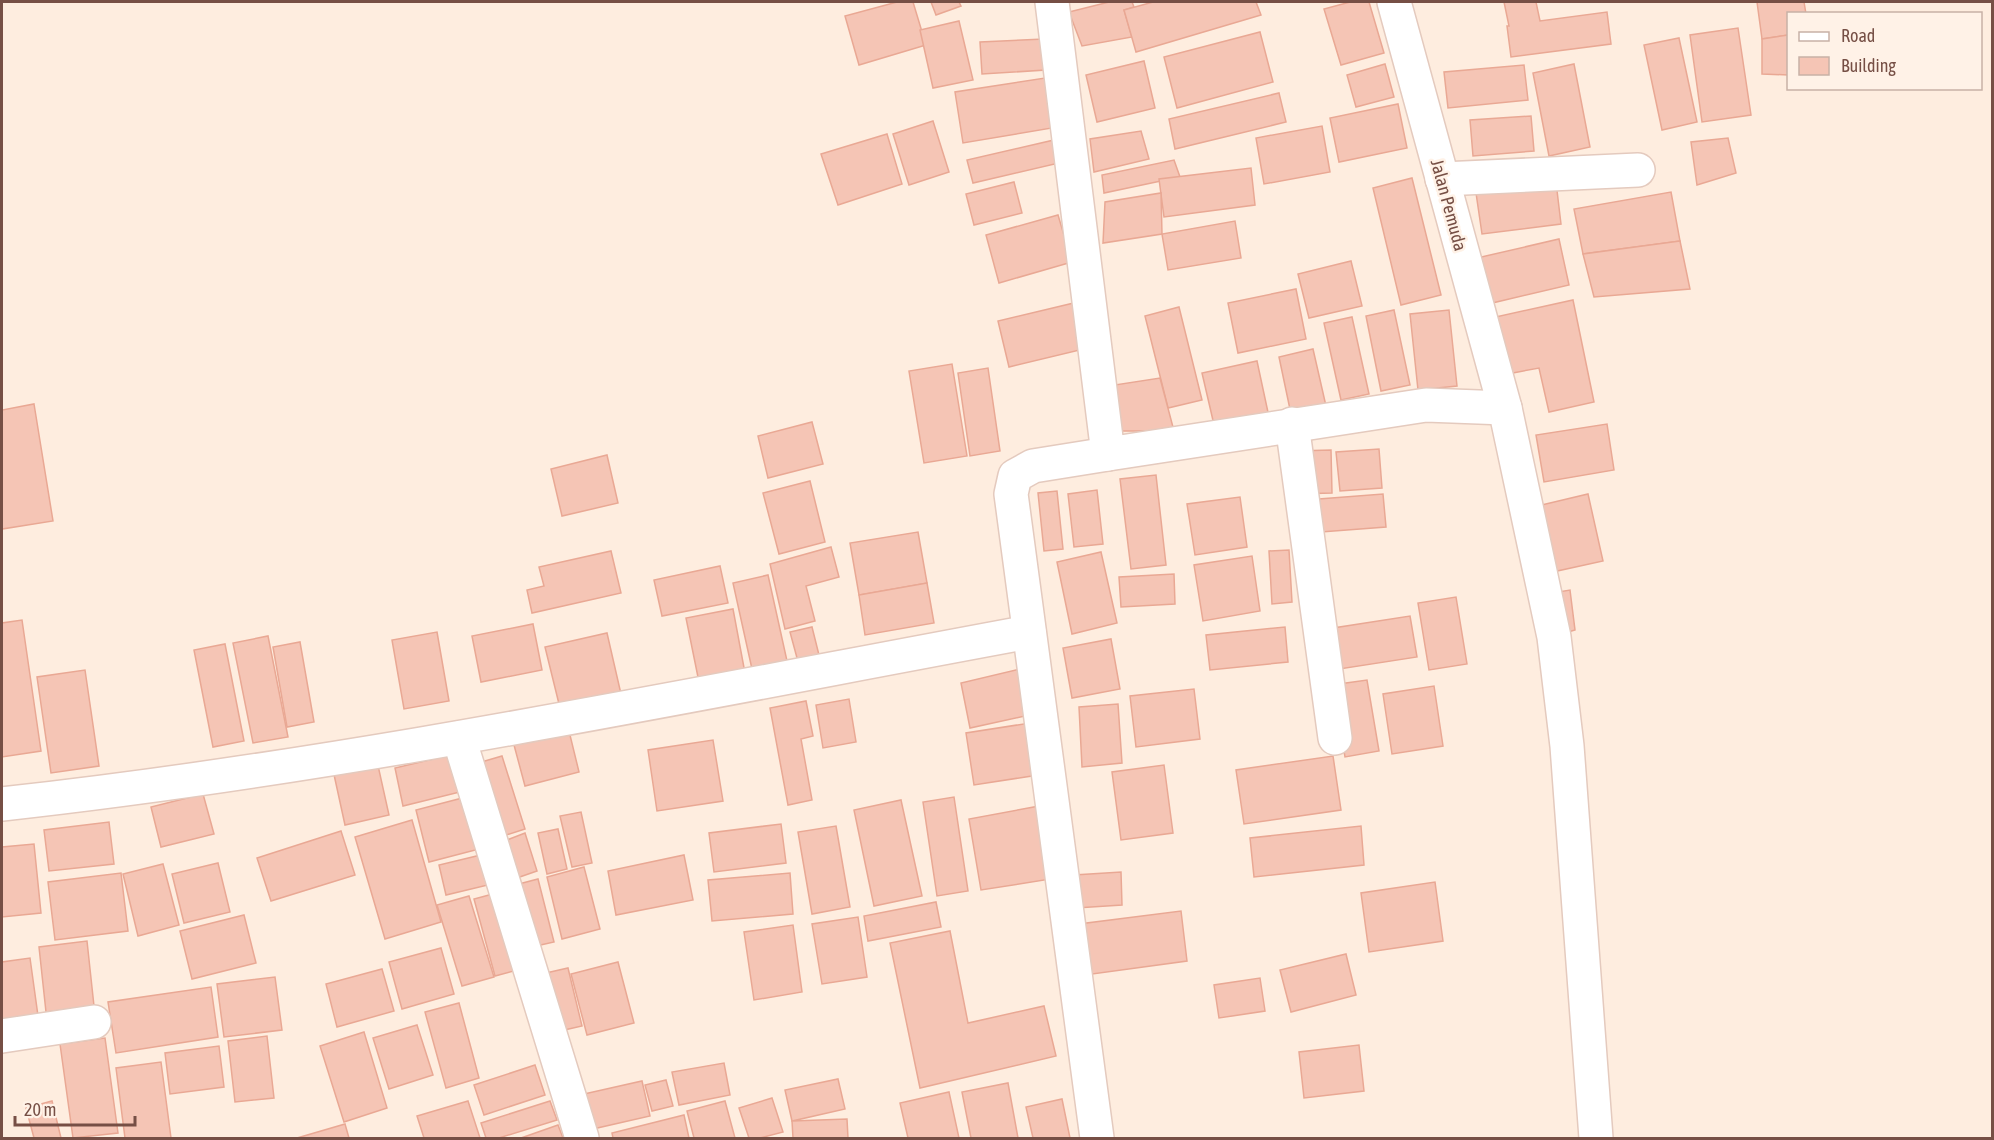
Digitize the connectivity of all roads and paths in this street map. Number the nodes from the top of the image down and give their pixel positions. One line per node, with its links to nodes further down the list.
1 (1052, 2): 7 (street)
2 (1394, 2): 4 (street, Jalan Pemuda)
3 (1638, 170): 4 (street)
4 (1442, 178): 5 (street, Jalan Pemuda)
5 (1505, 408): 6 (street); 16 (street, Jalan Pemuda)
6 (1292, 424): 7 (street); 10 (street)
7 (1108, 454): 8 (street)
8 (1029, 632): 9 (street); 15 (street)
9 (459, 738): 11 (street); 14 (street)
10 (1335, 738)
11 (2, 804)
12 (94, 1023): 13 (street)
13 (2, 1036)
14 (582, 1138)
15 (1097, 1138)
16 (1596, 1138)

